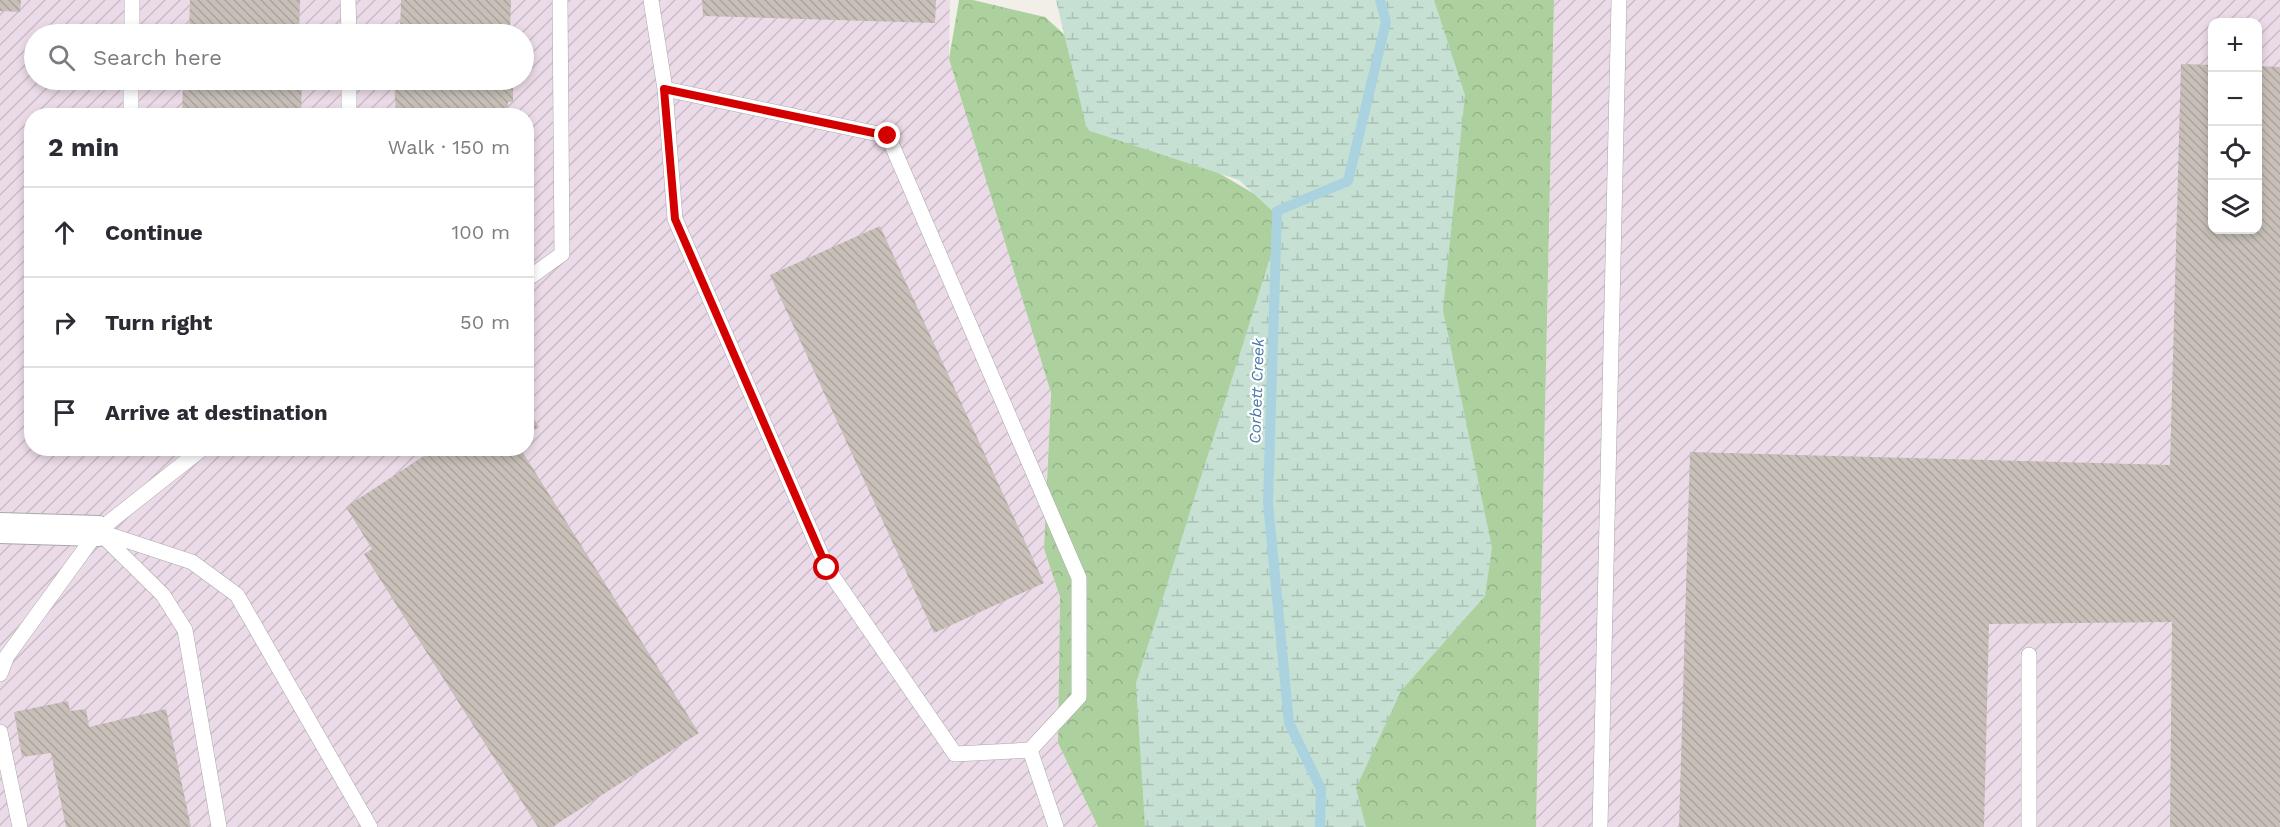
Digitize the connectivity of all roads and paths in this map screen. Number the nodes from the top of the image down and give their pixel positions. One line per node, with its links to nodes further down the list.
1 (132, 0): 6 (lane)
2 (348, 0): 7 (lane)
3 (560, 0): 13 (lane)
4 (651, 0): 8 (lane)
5 (1619, 0): 25 (lane)
6 (132, 24)
7 (349, 24)
8 (664, 89): 20 (lane); 20 (lane)
9 (131, 90): 11 (lane)
10 (349, 90): 12 (lane)
11 (131, 108)
12 (349, 108)
13 (534, 274)
14 (193, 456): 16 (lane)
15 (0, 528): 16 (street)
16 (98, 531): 18 (lane); 22 (lane); 23 (lane)
17 (2030, 655): 26 (lane)
18 (0, 674)
19 (0, 732): 21 (lane)
20 (1030, 750): 24 (lane)
21 (20, 827)
22 (219, 827)
23 (370, 827)
24 (1056, 827)
25 (1600, 827)
26 (2029, 827)

